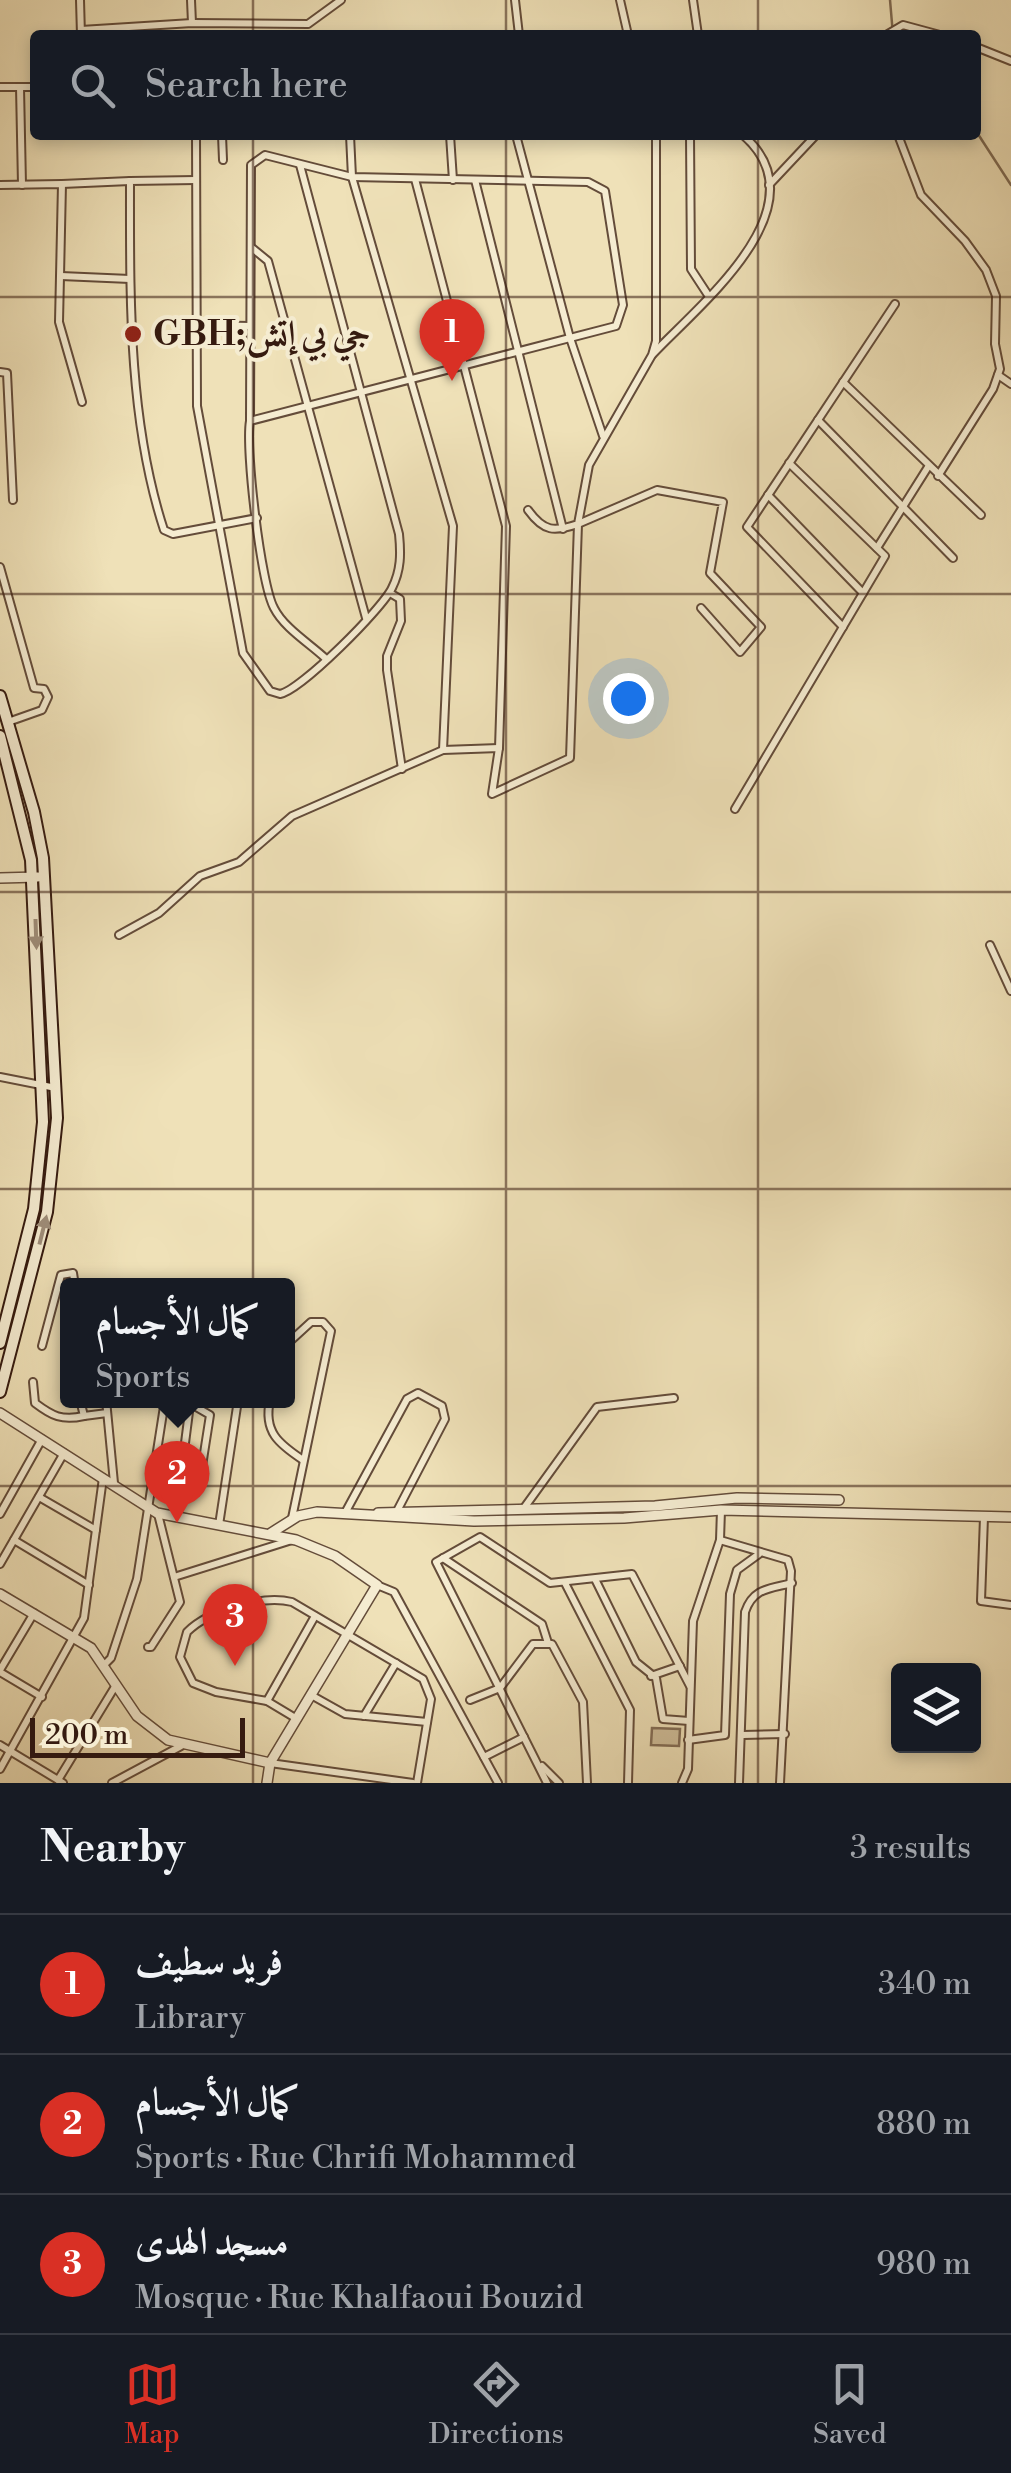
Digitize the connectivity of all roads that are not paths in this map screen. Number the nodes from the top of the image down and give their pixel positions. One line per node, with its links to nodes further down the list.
1 (80, 0): 8 (street)
2 (192, 0): 7 (street)
3 (342, 0): 7 (street)
4 (515, 0): 10 (street)
5 (620, 0): 11 (street)
6 (693, 0): 12 (street)
7 (192, 23): 9 (street)
8 (81, 30)
9 (106, 30)
10 (518, 30)
11 (627, 30)
12 (697, 30)
13 (895, 30): 14 (street)
14 (919, 30)
15 (981, 49): 16 (street)
16 (1011, 61)
17 (0, 87): 18 (street)
18 (20, 87): 19 (street); 40 (street)
19 (30, 87)
20 (196, 140): 34 (street)
21 (222, 140): 30 (street)
22 (350, 140): 32 (street)
23 (450, 140): 35 (street)
24 (517, 140): 37 (street)
25 (656, 140): 52 (street)
26 (690, 140): 46 (street)
27 (751, 140): 41 (street)
28 (811, 140): 41 (street)
29 (900, 140): 55 (street)
30 (223, 160)
31 (300, 164): 32 (street); 43 (street); 59 (street)
32 (352, 177): 33 (street); 56 (street)
33 (415, 179): 35 (street); 53 (street)
34 (196, 180): 38 (street); 48 (street)
35 (453, 180): 36 (street)
36 (475, 180): 37 (street); 51 (street)
37 (527, 180): 50 (street); 50 (street)
38 (130, 181): 39 (street); 45 (street)
39 (62, 184): 40 (street); 44 (street)
40 (22, 185): 42 (street)
41 (768, 185): 46 (street)
42 (0, 186)
43 (251, 247): 49 (street); 61 (street)
44 (61, 276): 45 (street); 60 (street)
45 (130, 278): 75 (street)
46 (708, 295): 52 (street)
47 (896, 304): 57 (street)
48 (198, 325): 49 (street); 75 (street)
49 (250, 326): 63 (street)
50 (570, 338): 51 (street); 64 (street)
51 (518, 350): 53 (street); 76 (street)
52 (652, 355): 64 (street)
53 (463, 365): 56 (street); 89 (street)
54 (0, 372): 69 (street)
55 (998, 376): 58 (street); 67 (street)
56 (412, 380): 59 (street); 90 (street)
57 (843, 382): 62 (street); 66 (street)
58 (1011, 384)
59 (359, 392): 61 (street); 80 (street)
60 (82, 402)
61 (309, 406): 63 (street); 83 (street)
62 (818, 420): 65 (street); 70 (street)
63 (250, 422): 73 (street)
64 (604, 436): 74 (street)
65 (790, 463): 68 (street); 77 (street)
66 (928, 466): 67 (street); 70 (street)
67 (938, 476): 72 (street)
68 (768, 495): 81 (street); 84 (street)
69 (13, 500)
70 (900, 505): 77 (street); 78 (street)
71 (528, 510): 76 (street)
72 (980, 515)
73 (257, 518): 75 (street); 85 (street)
74 (578, 524): 76 (street); 82 (street); 89 (street)
75 (217, 526): 85 (street)
76 (563, 529)
77 (877, 548): 81 (street)
78 (953, 558)
79 (0, 567): 87 (street)
80 (390, 593): 83 (street); 91 (street)
81 (863, 593): 84 (street)
82 (701, 608)
83 (366, 618): 85 (street)
84 (843, 627): 92 (street)
85 (325, 658)
86 (0, 696): 87 (main road)
87 (8, 722): 93 (main road)
88 (0, 736): 93 (main road)
89 (499, 748): 90 (street)
90 (443, 750): 91 (street)
91 (402, 768): 95 (street)
92 (735, 808)
93 (39, 877): 94 (street); 99 (main road, one-way to 99); 100 (main road)
94 (0, 878)
95 (119, 935)
96 (990, 944): 97 (street)
97 (1011, 991)
98 (0, 1077): 99 (street)
99 (43, 1087): 100 (street); 102 (main road)
100 (57, 1088): 107 (main road, one-way to 100)
101 (60, 1279): 105 (street)
102 (2, 1325): 104 (main road)
103 (295, 1337): 121 (street)
104 (0, 1344)
105 (42, 1346)
106 (33, 1382): 118 (street)
107 (0, 1392)
108 (674, 1398): 130 (street)
109 (82, 1408): 118 (street)
110 (107, 1408): 116 (street)
111 (163, 1408): 123 (street)
112 (186, 1408): 124 (street)
113 (198, 1408): 124 (street)
114 (237, 1408): 141 (street)
115 (269, 1408): 121 (street)
116 (108, 1412): 118 (street); 125 (street)
117 (0, 1413): 119 (street)
118 (84, 1416)
119 (42, 1438): 120 (street); 134 (street)
120 (64, 1453): 122 (street); 126 (street)
121 (303, 1460): 140 (street)
122 (104, 1477): 125 (street); 142 (street)
123 (152, 1478): 124 (street); 128 (street)
124 (180, 1482)
125 (114, 1483): 128 (street)
126 (40, 1497): 142 (street); 145 (street)
127 (839, 1500): 129 (street)
128 (148, 1504): 132 (street); 166 (street)
129 (721, 1504): 135 (street); 138 (street); 147 (street)
130 (524, 1509): 135 (street); 137 (street)
131 (397, 1511): 133 (street); 136 (street); 137 (street)
132 (157, 1513): 141 (street); 151 (street)
133 (345, 1513): 136 (street); 140 (street)
134 (0, 1514)
135 (589, 1514): 137 (street)
136 (370, 1515): 137 (street)
137 (473, 1515): 144 (street)
138 (984, 1516): 139 (street); 158 (street)
139 (1011, 1518)
140 (292, 1519): 143 (street)
141 (219, 1524): 143 (street)
142 (96, 1530): 155 (street)
143 (271, 1534): 146 (street)
144 (480, 1537): 149 (street); 153 (street)
145 (14, 1540): 150 (street); 155 (street)
146 (296, 1540): 151 (street); 156 (street)
147 (720, 1540): 148 (street); 171 (street)
148 (760, 1553): 154 (street); 184 (street)
149 (443, 1558): 163 (street); 172 (street)
150 (0, 1564)
151 (174, 1578): 164 (street)
152 (595, 1579): 153 (street); 167 (street); 169 (street)
153 (565, 1583): 202 (street)
154 (792, 1583): 181 (street); 182 (street)
155 (89, 1585): 162 (street)
156 (377, 1585): 161 (street); 188 (street)
157 (0, 1594): 159 (street)
158 (1011, 1605)
159 (34, 1614): 162 (street); 168 (street)
160 (315, 1616): 161 (street); 176 (street); 176 (street)
161 (347, 1635): 165 (street); 173 (street)
162 (76, 1638): 166 (street); 174 (street)
163 (548, 1643): 172 (street); 201 (street)
164 (148, 1647)
165 (396, 1664): 177 (street); 180 (street)
166 (104, 1665): 170 (street)
167 (680, 1666): 169 (street); 171 (street)
168 (0, 1671): 174 (street)
169 (651, 1676): 179 (street)
170 (116, 1684): 186 (street); 193 (street)
171 (690, 1686): 179 (street)
172 (500, 1688): 175 (street); 183 (street)
173 (311, 1696): 177 (street); 178 (street)
174 (42, 1697): 187 (street)
175 (470, 1700)
176 (267, 1702): 178 (street)
177 (364, 1716): 180 (street)
178 (297, 1719): 190 (street)
179 (689, 1720): 184 (street)
180 (428, 1722): 197 (street)
181 (784, 1734): 182 (street); 205 (street)
182 (744, 1735): 204 (street)
183 (524, 1737): 188 (street); 189 (street)
184 (688, 1740): 203 (street)
185 (0, 1745): 187 (street)
186 (181, 1746): 190 (street); 194 (street)
187 (11, 1751): 191 (street); 193 (street)
188 (484, 1757): 198 (street)
189 (536, 1760): 199 (street); 200 (street)
190 (270, 1764): 192 (street); 195 (street)
191 (0, 1769)
192 (326, 1771): 196 (street); 197 (street)
193 (61, 1782)
194 (112, 1783)
195 (268, 1783)
196 (325, 1783)
197 (415, 1783)
198 (498, 1783)
199 (548, 1783)
200 (558, 1783)
201 (587, 1783)
202 (628, 1783)
203 (682, 1783)
204 (739, 1783)
205 (780, 1783)

